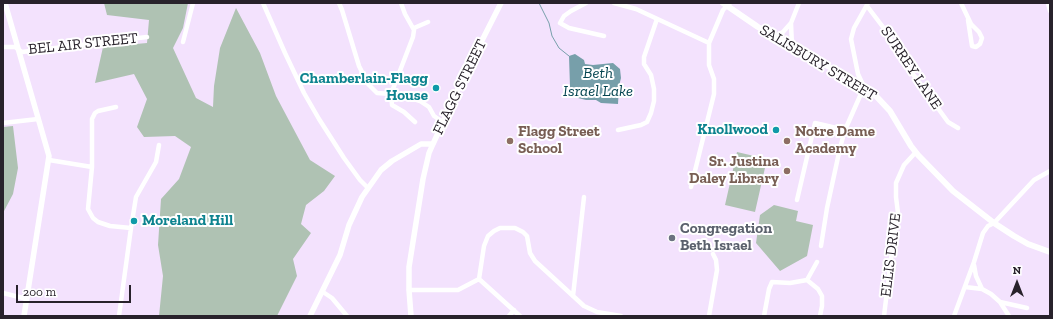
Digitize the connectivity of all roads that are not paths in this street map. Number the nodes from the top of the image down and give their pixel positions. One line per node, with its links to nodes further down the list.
1 (5, 3): 27 (street)
2 (192, 3): 23 (street)
3 (263, 3): 45 (street)
4 (339, 3): 29 (street)
5 (401, 3): 19 (street)
6 (501, 3): 33 (street, FLAGG STREET)
7 (586, 3): 20 (street)
8 (614, 3): 15 (street)
9 (799, 3): 18 (street)
10 (961, 3): 16 (street)
11 (1048, 3): 14 (street)
12 (727, 4): 21 (main road, SALISBURY STREET); 24 (street)
13 (867, 4): 28 (street); 35 (street, SURREY LANE)
14 (1050, 11)
15 (657, 19): 24 (street); 36 (street)
16 (968, 20): 16 (street)
17 (428, 22): 19 (street)
18 (791, 23): 21 (street); 25 (street)
19 (414, 28): 29 (street)
20 (604, 36)
21 (775, 37): 25 (main road, SALISBURY STREET)
22 (147, 38): 27 (street, BEL AIR STREET)
23 (183, 42)
24 (709, 43): 44 (street)
25 (792, 46): 28 (main road, SALISBURY STREET)
26 (3, 48): 27 (street, BEL AIR STREET)
27 (18, 50): 31 (street)
28 (864, 87): 37 (street); 40 (main road, SALISBURY STREET)
29 (392, 94): 32 (street); 33 (street)
30 (116, 107): 42 (street)
31 (38, 119): 34 (street); 41 (street)
32 (415, 122)
33 (443, 122): 38 (street, FLAGG STREET)
34 (3, 123)
35 (958, 128)
36 (618, 130)
37 (845, 130): 47 (street); 50 (street)
38 (433, 144): 45 (street, FLAGG STREET); 58 (street)
39 (159, 145): 49 (street)
40 (916, 152): 48 (main road, SALISBURY STREET); 79 (street, ELLIS DRIVE)
41 (48, 160): 42 (street); 63 (street)
42 (92, 167): 49 (street)
43 (1050, 171): 48 (street)
44 (691, 187)
45 (368, 188): 60 (street, FLAGG STREET)
46 (584, 197): 62 (street)
47 (797, 200)
48 (994, 223): 51 (main road, SALISBURY STREET); 54 (street)
49 (130, 228): 69 (street)
50 (821, 246)
51 (1050, 252)
52 (713, 254): 76 (street)
53 (817, 262): 56 (street)
54 (974, 262): 57 (street); 59 (street)
55 (480, 279): 58 (street); 62 (street); 67 (street)
56 (807, 280): 77 (street); 78 (street)
57 (965, 287): 59 (street); 80 (street)
58 (409, 290): 72 (street)
59 (982, 290): 64 (street)
60 (323, 292): 70 (street, FLAGG STREET); 71 (street)
61 (3, 293): 63 (street)
62 (573, 296): 75 (street)
63 (27, 299): 68 (street)
64 (1000, 302): 65 (street); 66 (street)
65 (1004, 308): 81 (street); 82 (street)
66 (1027, 308)
67 (514, 310): 73 (street); 74 (street)
68 (24, 316)
69 (119, 316)
70 (310, 316)
71 (347, 316)
72 (411, 316)
73 (509, 316)
74 (520, 316)
75 (621, 316)
76 (709, 316)
77 (764, 316)
78 (820, 316)
79 (884, 316)
80 (954, 316)
81 (1005, 316)
82 (1010, 316)

